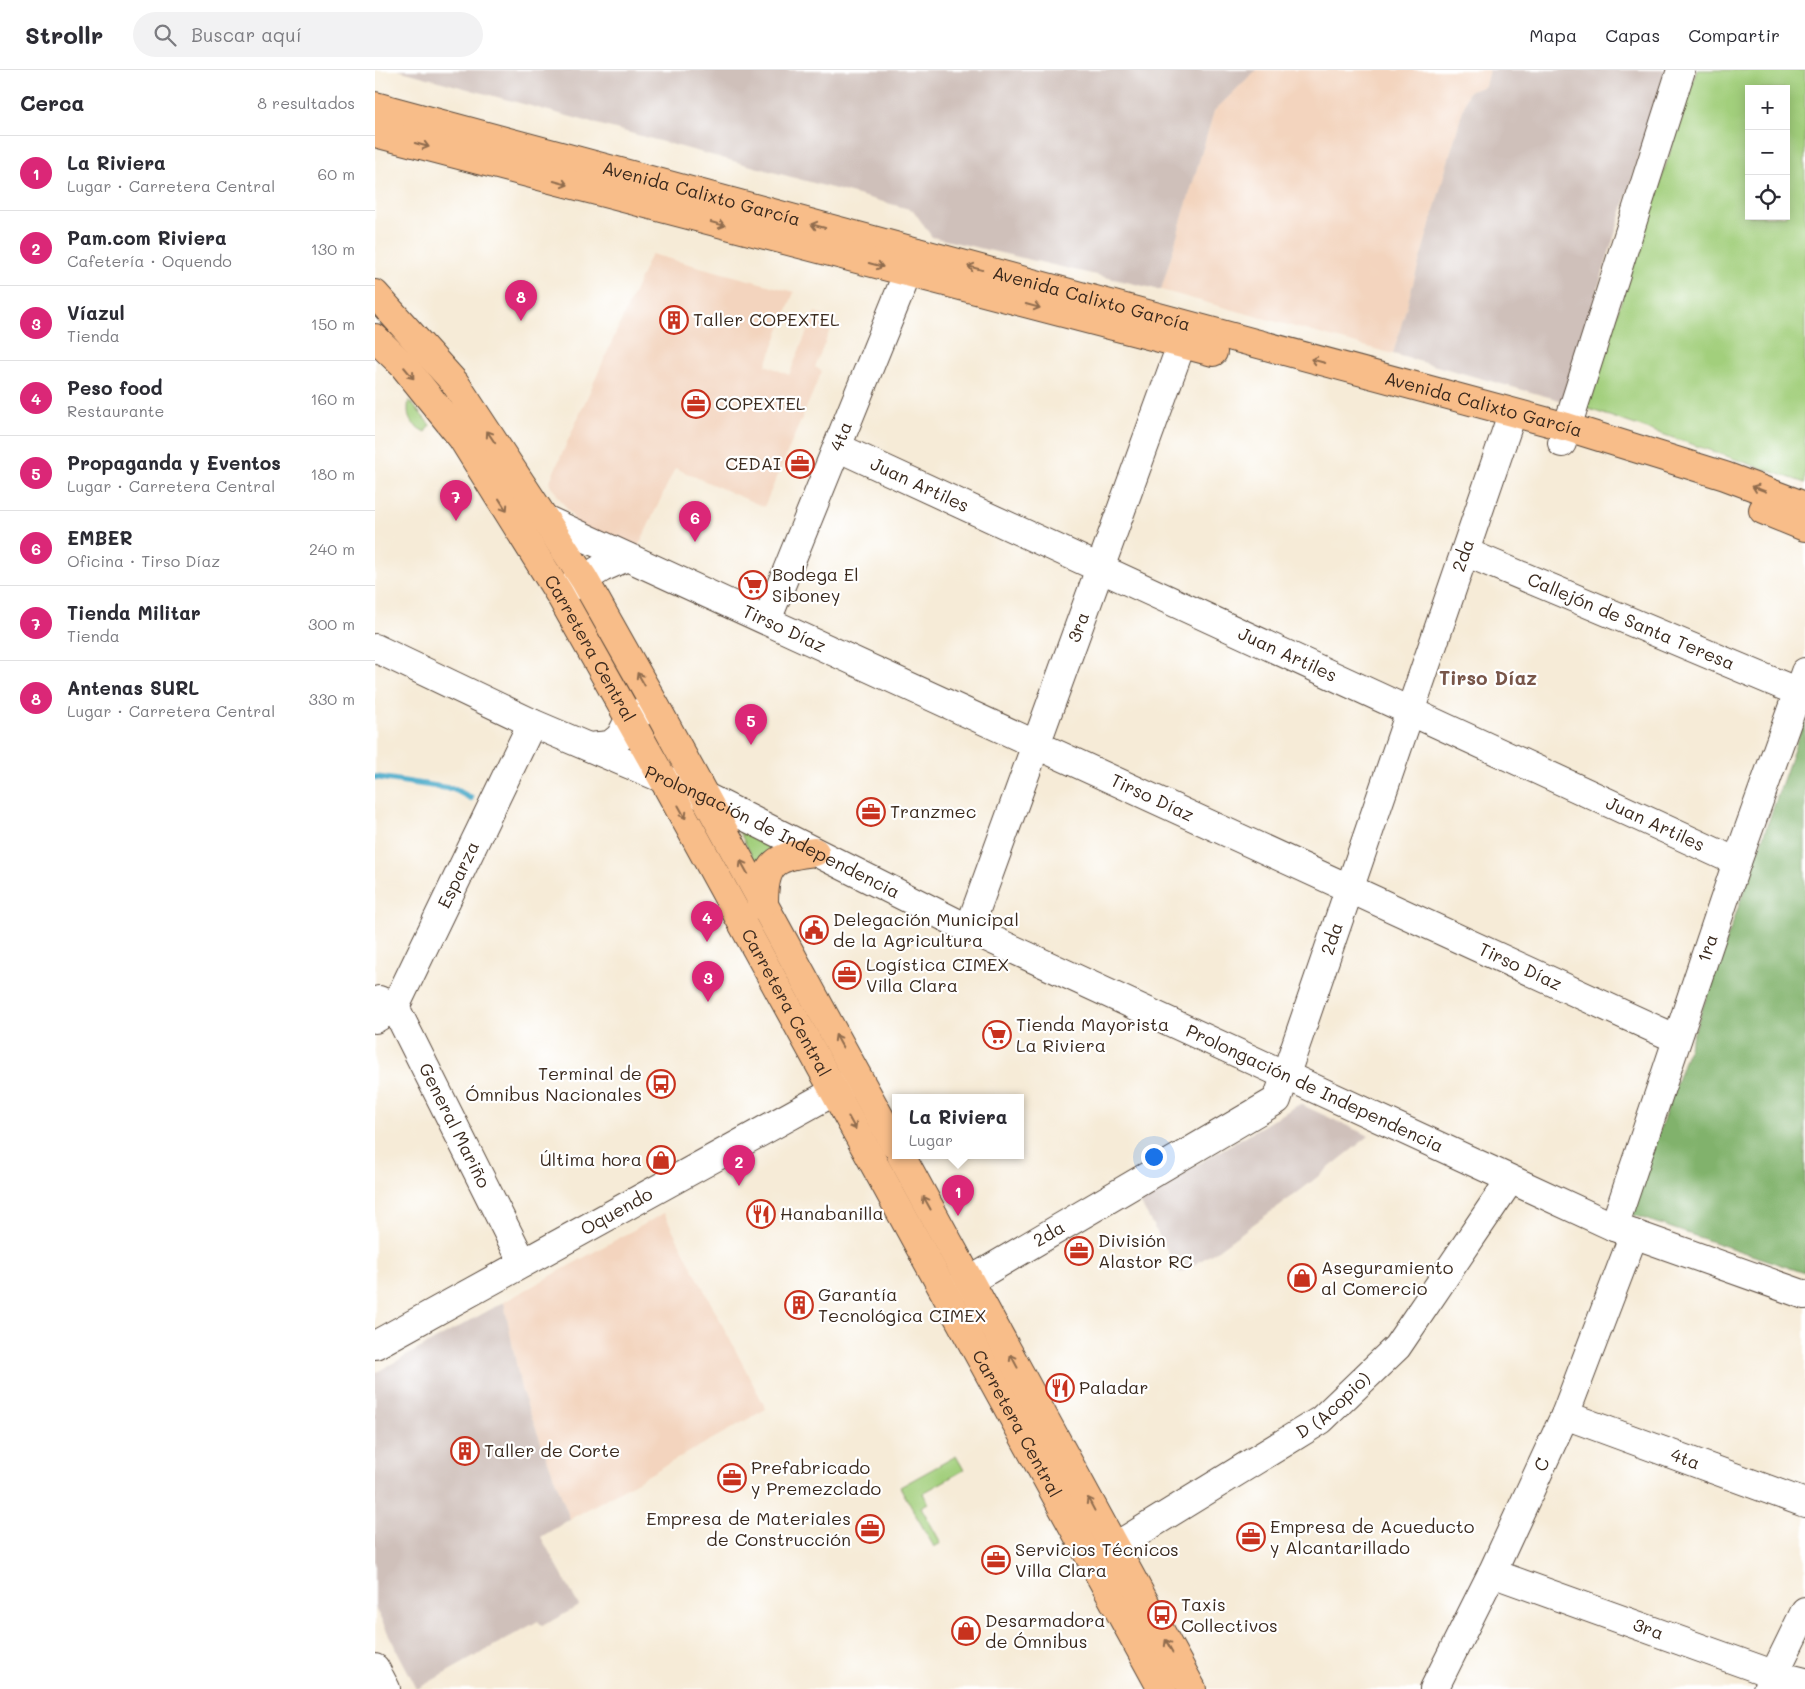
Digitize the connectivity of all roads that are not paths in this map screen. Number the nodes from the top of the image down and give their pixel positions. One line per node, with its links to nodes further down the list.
1 (1681, 70): 11 (street)
2 (375, 106): 4 (main road, Avenida Calixto García, one-way to 2)
3 (379, 135): 4 (main road, Avenida Calixto García, one-way to 4)
4 (912, 263): 6 (main road, Avenida Calixto García); 12 (street, 4ta)
5 (375, 294): 8 (main road, Carretera Central)
6 (1185, 335): 10 (main road, Avenida Calixto García); 18 (street, 3ra)
7 (375, 338): 9 (main road, Carretera Central, one-way to 9)
8 (455, 383): 9 (main road); 14 (main road, Carretera Central, one-way to 8)
9 (432, 400): 20 (main road, Carretera Central, one-way to 20)
10 (1509, 421): 11 (main road, Avenida Calixto García); 16 (street, 2da)
11 (1565, 435): 13 (main road, Avenida Calixto García, one-way to 11); 15 (main road, Avenida Calixto García)
12 (837, 447): 18 (street, Juan Artiles); 21 (street, 4ta)
13 (1805, 506)
14 (547, 520): 17 (street, Tirso Díaz); 19 (main road, Carretera Central)
15 (1805, 527)
16 (1465, 552): 23 (street, Callejón de Santa Teresa); 25 (street, 2da)
17 (627, 557): 19 (street); 21 (street, Tirso Díaz)
18 (1100, 568): 25 (street, Juan Artiles); 28 (street, 3ra)
19 (584, 579): 20 (street); 24 (main road, Carretera Central, one-way to 19)
20 (560, 595): 26 (main road, Carretera Central)
21 (767, 620): 28 (street, Tirso Díaz)
22 (375, 648): 27 (street, Prolongación de Independencia)
23 (1801, 682): 33 (street, 1ra)
24 (655, 704): 26 (street); 31 (main road, Carretera Central)
25 (1411, 710): 33 (street, Juan Artiles); 34 (street, 2da)
26 (630, 718): 29 (street); 30 (main road, Carretera Central)
27 (532, 723): 29 (street, Prolongación de Independencia); 38 (street, Esparza)
28 (1036, 744): 34 (street, Tirso Díaz); 37 (street, 3ra)
29 (589, 747): 30 (street, Prolongación de Independencia)
30 (663, 779): 31 (street, Prolongación de Independencia); 36 (main road, Carretera Central, one-way to 36)
31 (706, 797): 32 (street, Prolongación de Independencia); 35 (main road, Carretera Central, one-way to 31)
32 (815, 852): 35 (main road); 37 (street, Prolongación de Independencia)
33 (1737, 862): 39 (street, 1ra)
34 (1350, 888): 39 (street, Tirso Díaz); 41 (street, 2da)
35 (764, 903): 36 (main road); 40 (main road, Carretera Central, one-way to 35)
36 (740, 919): 42 (main road, Carretera Central)
37 (969, 929): 41 (street, Prolongación de Independencia)
38 (382, 1008): 47 (street, General Mariño)
39 (1677, 1039): 46 (street, 1ra)
40 (859, 1077): 42 (street, Oquendo); 43 (main road, Carretera Central)
41 (1285, 1077): 45 (street, Prolongación de Independencia); 48 (street, 2da)
42 (834, 1091): 47 (street, Oquendo); 49 (main road, Carretera Central, one-way to 49)
43 (892, 1139)
44 (903, 1159): 48 (main road, Carretera Central, one-way to 44)
45 (1510, 1180): 46 (street, Prolongación de Independencia); 54 (street, D (Acopio))
46 (1624, 1231): 50 (street, Prolongación de Independencia); 52 (street, C)
47 (523, 1263): 51 (street, Oquendo)
48 (970, 1280): 49 (street, 2da); 54 (main road, Carretera Central, one-way to 48)
49 (946, 1294): 55 (main road, Carretera Central)
50 (1805, 1295)
51 (375, 1345)
52 (1565, 1416): 53 (street, 4ta); 56 (street, C)
53 (1805, 1503)
54 (1115, 1547): 55 (street, D (Acopio)); 61 (main road, Carretera Central, one-way to 54)
55 (1091, 1561): 60 (main road, Carretera Central)
56 (1492, 1573): 58 (street, 3ra); 62 (street, C)
57 (1805, 1611): 58 (street)
58 (1770, 1681): 59 (street, 3ra)
59 (1805, 1682)
60 (1162, 1689)
61 (1192, 1689)
62 (1435, 1689)

